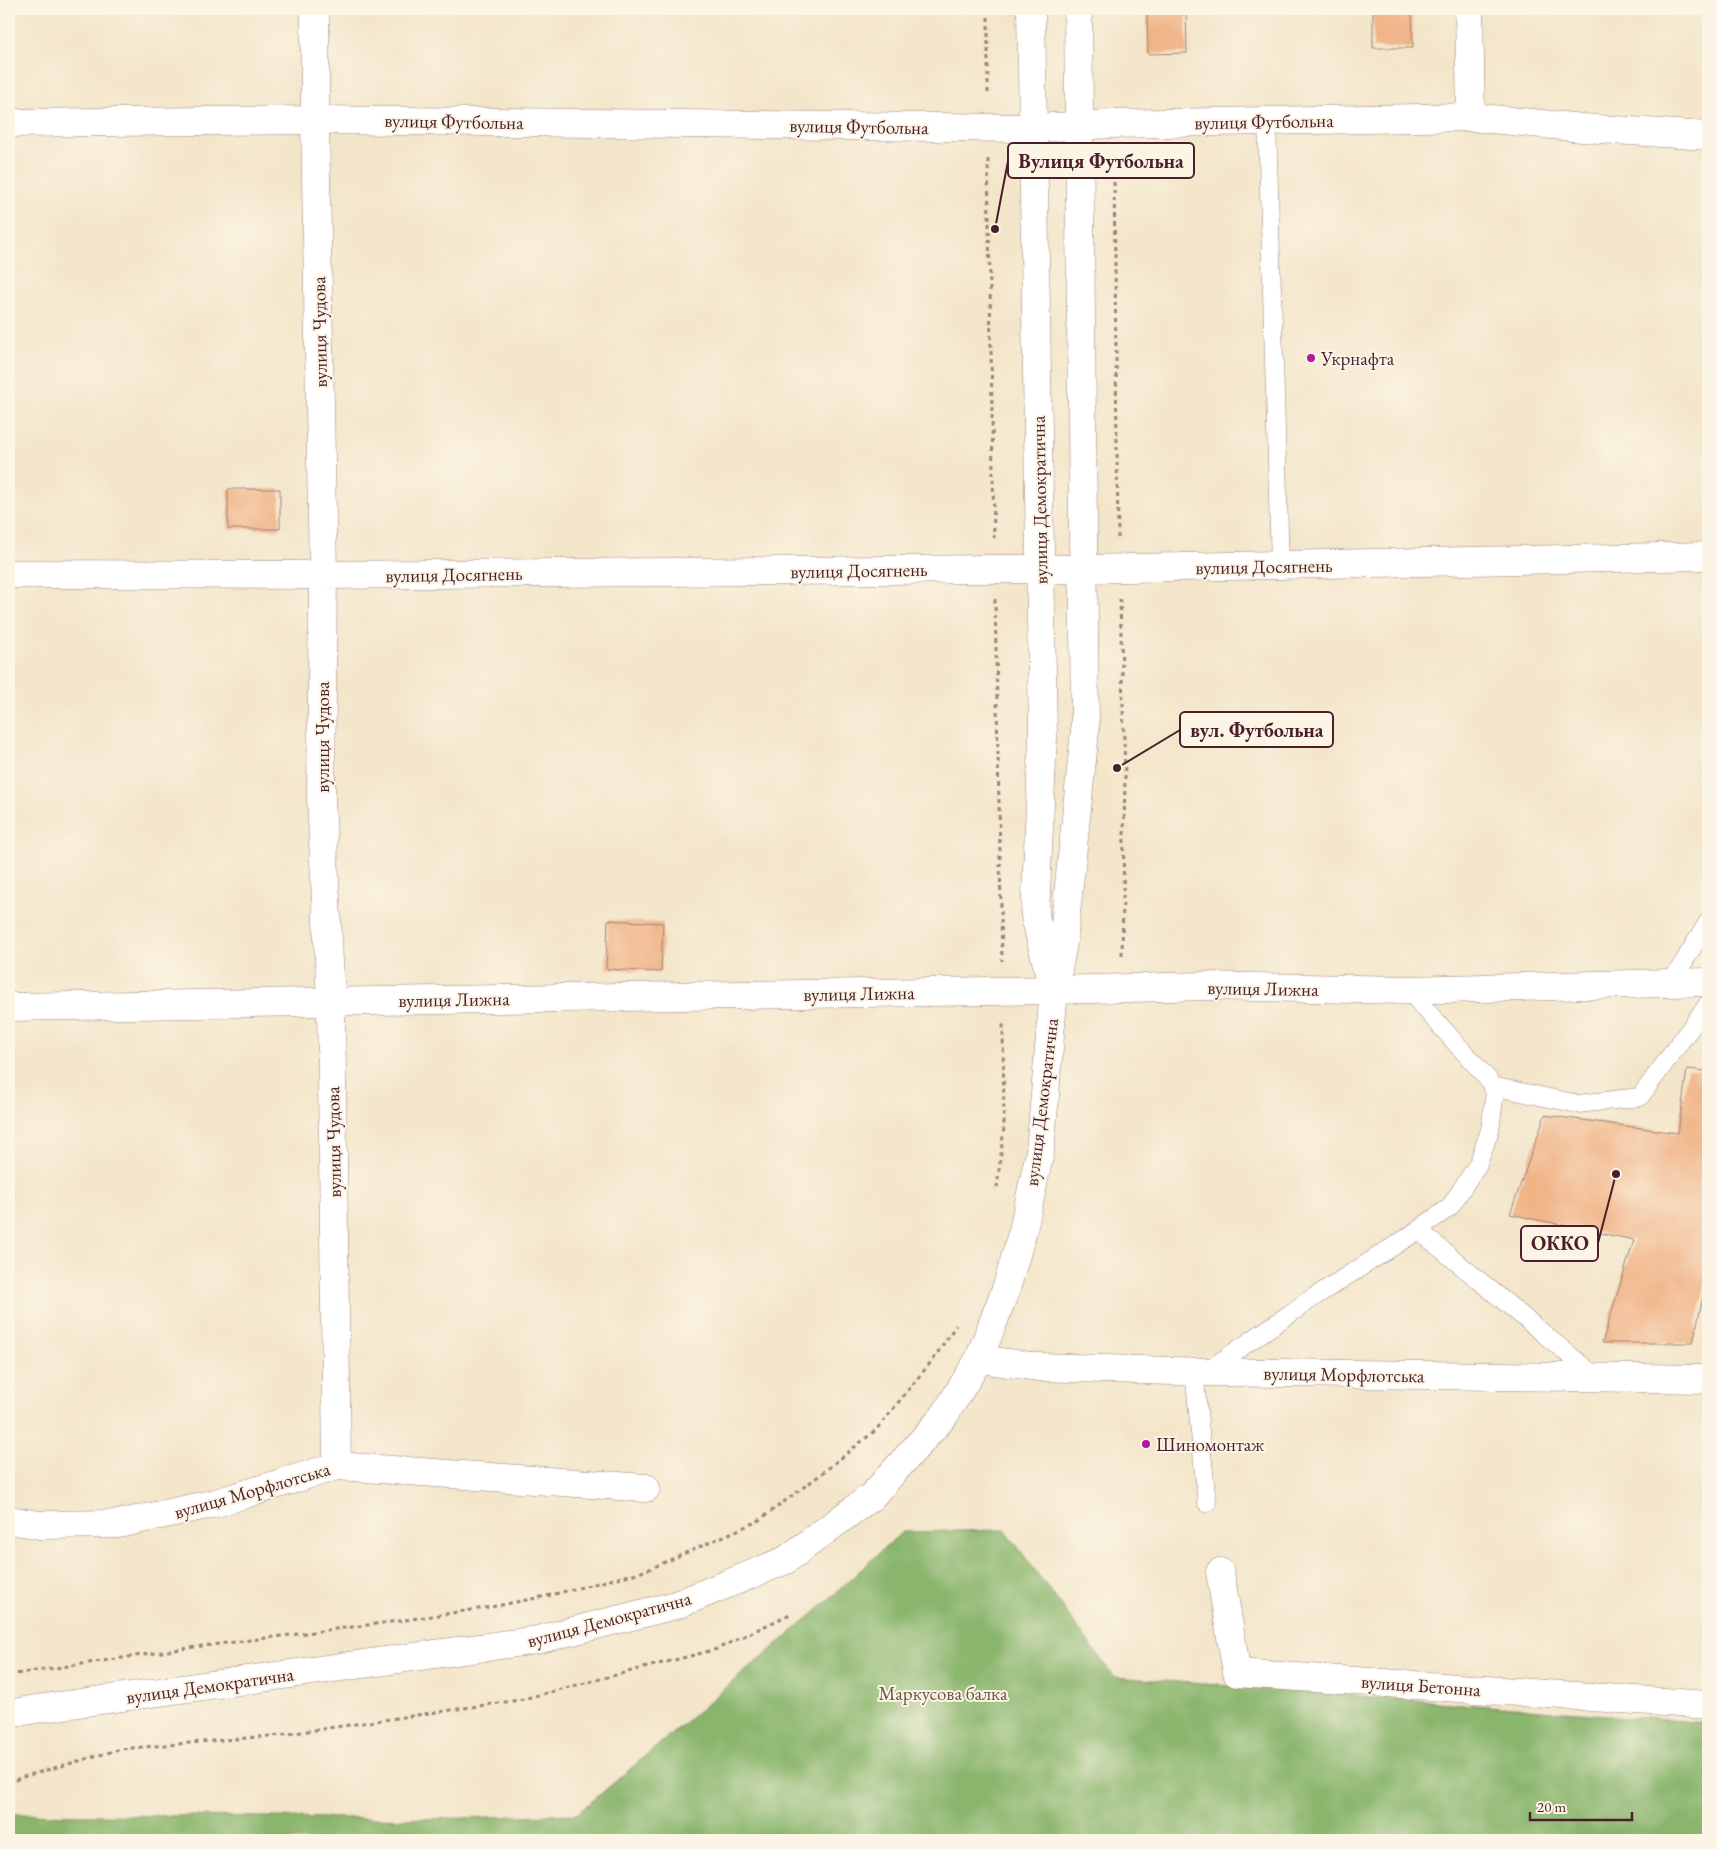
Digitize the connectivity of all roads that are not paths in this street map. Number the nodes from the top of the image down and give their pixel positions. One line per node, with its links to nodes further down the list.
1 (315, 9): 6 (street, вулиця Чудова)
2 (1031, 9): 10 (street, вулиця Демократична)
3 (1078, 9): 9 (street, вулиця Демократична)
4 (1469, 9): 5 (street)
5 (1471, 117): 7 (street, вулиця Футбольна); 11 (street, вулиця Футбольна)
6 (315, 120): 8 (street, вулиця Футбольна); 10 (street, вулиця Футбольна); 17 (street, вулиця Чудова)
7 (1267, 121): 9 (street, вулиця Футбольна); 13 (lane)
8 (9, 123)
9 (1080, 125): 10 (street, вулиця Футбольна); 15 (street, вулиця Демократична)
10 (1032, 128): 14 (street, вулиця Демократична)
11 (1708, 136)
12 (1708, 556): 13 (street, вулиця Досягнень)
13 (1280, 565): 15 (street, вулиця Досягнень)
14 (1041, 568): 15 (street, вулиця Досягнень); 17 (street, вулиця Досягнень); 21 (street, вулиця Демократична)
15 (1083, 570): 21 (street, вулиця Демократична)
16 (9, 574): 17 (street, вулиця Досягнень)
17 (323, 575): 23 (street, вулиця Чудова)
18 (1708, 922): 20 (lane)
19 (1708, 982): 20 (street, вулиця Лижна)
20 (1671, 983): 22 (street, вулиця Лижна)
21 (1054, 990): 22 (street, вулиця Лижна); 23 (street, вулиця Лижна); 28 (street, вулиця Демократична)
22 (1408, 990): 26 (lane)
23 (331, 1001): 25 (street, вулиця Лижна); 32 (street, вулиця Чудова)
24 (1708, 1004): 26 (lane)
25 (9, 1007)
26 (1492, 1086): 27 (lane)
27 (1418, 1230): 29 (lane); 30 (lane)
28 (979, 1359): 29 (street, вулиця Морфлотська); 38 (street, вулиця Демократична)
29 (1200, 1371): 30 (street, вулиця Морфлотська); 34 (lane)
30 (1596, 1377): 31 (street, вулиця Морфлотська)
31 (1708, 1379)
32 (338, 1466): 33 (street, вулиця Морфлотська); 35 (street, вулиця Морфлотська)
33 (646, 1488)
34 (1207, 1503)
35 (9, 1520)
36 (1220, 1572): 37 (street, вулиця Бетонна)
37 (1708, 1705)
38 (9, 1714)

